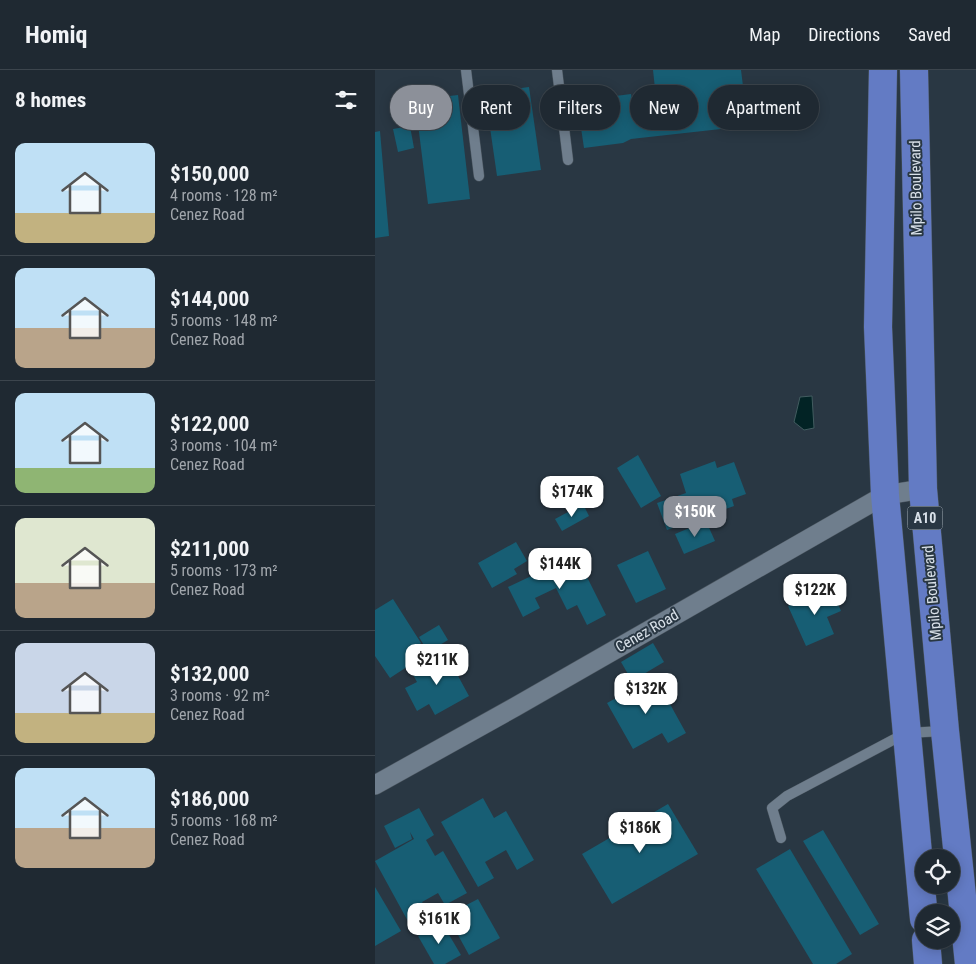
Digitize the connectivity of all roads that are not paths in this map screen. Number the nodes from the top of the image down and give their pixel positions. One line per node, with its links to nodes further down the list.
1 (466, 70): 6 (lane)
2 (557, 70): 5 (lane)
3 (883, 70): 8 (highway, A10)
4 (913, 70): 7 (highway, Mpilo Boulevard / A10)
5 (568, 160)
6 (479, 176)
7 (923, 489): 8 (street, Cenez Road); 9 (highway, Mpilo Boulevard / A10)
8 (885, 495): 10 (highway, A10); 11 (street, Cenez Road)
9 (945, 731): 10 (lane); 16 (highway, Mpilo Boulevard / A10)
10 (906, 732): 12 (lane); 13 (highway, A10)
11 (375, 785)
12 (781, 838)
13 (923, 904)
14 (927, 949): 15 (highway)
15 (928, 964)
16 (969, 964)

